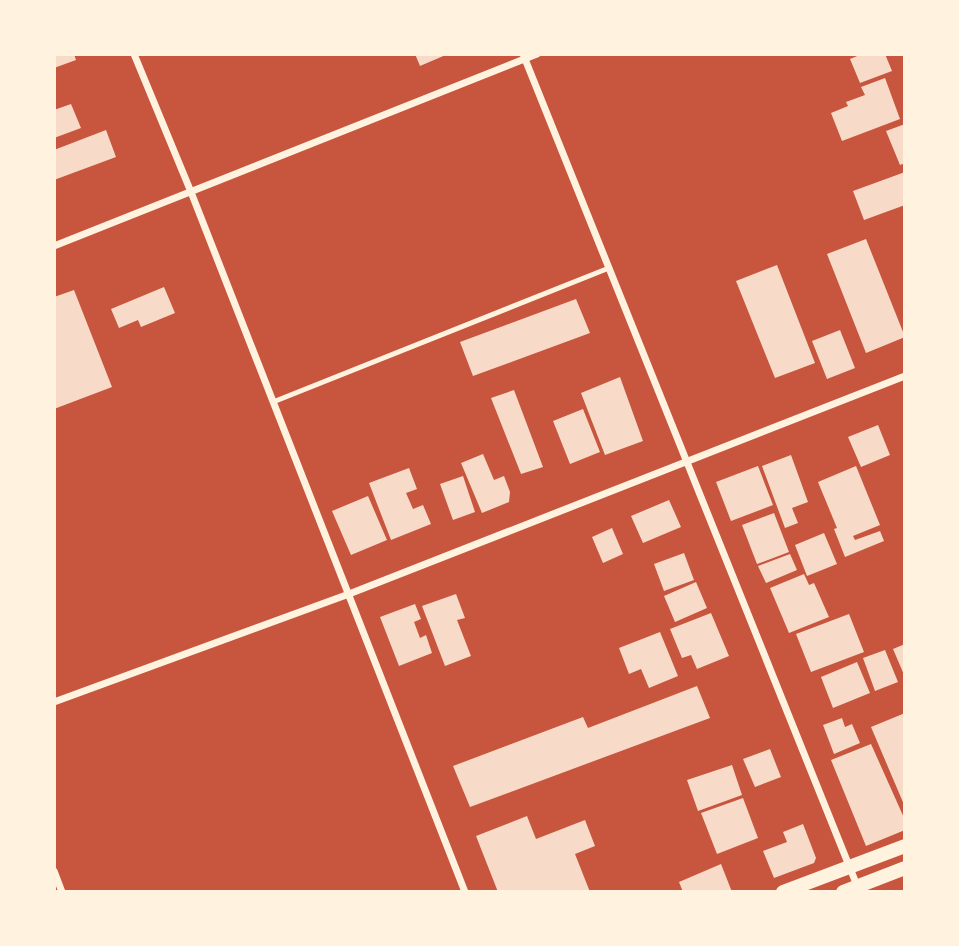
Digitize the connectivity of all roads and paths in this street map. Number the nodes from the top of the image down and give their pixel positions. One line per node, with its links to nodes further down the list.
1 (134, 54): 4 (street)
2 (537, 54): 3 (street)
3 (524, 57): 4 (street); 6 (street)
4 (191, 192): 5 (street); 8 (street)
5 (54, 246)
6 (609, 268): 8 (lane); 9 (street)
7 (905, 376): 9 (street)
8 (274, 402): 10 (street)
9 (687, 462): 10 (street); 13 (street)
10 (349, 594): 11 (street); 18 (street)
11 (54, 702)
12 (905, 846): 13 (main road)
13 (850, 867): 16 (street); 19 (main road)
14 (905, 868): 16 (main road)
15 (54, 870): 17 (street)
16 (859, 889): 20 (main road)
17 (62, 892)
18 (465, 892)
19 (783, 892)
20 (843, 892)

